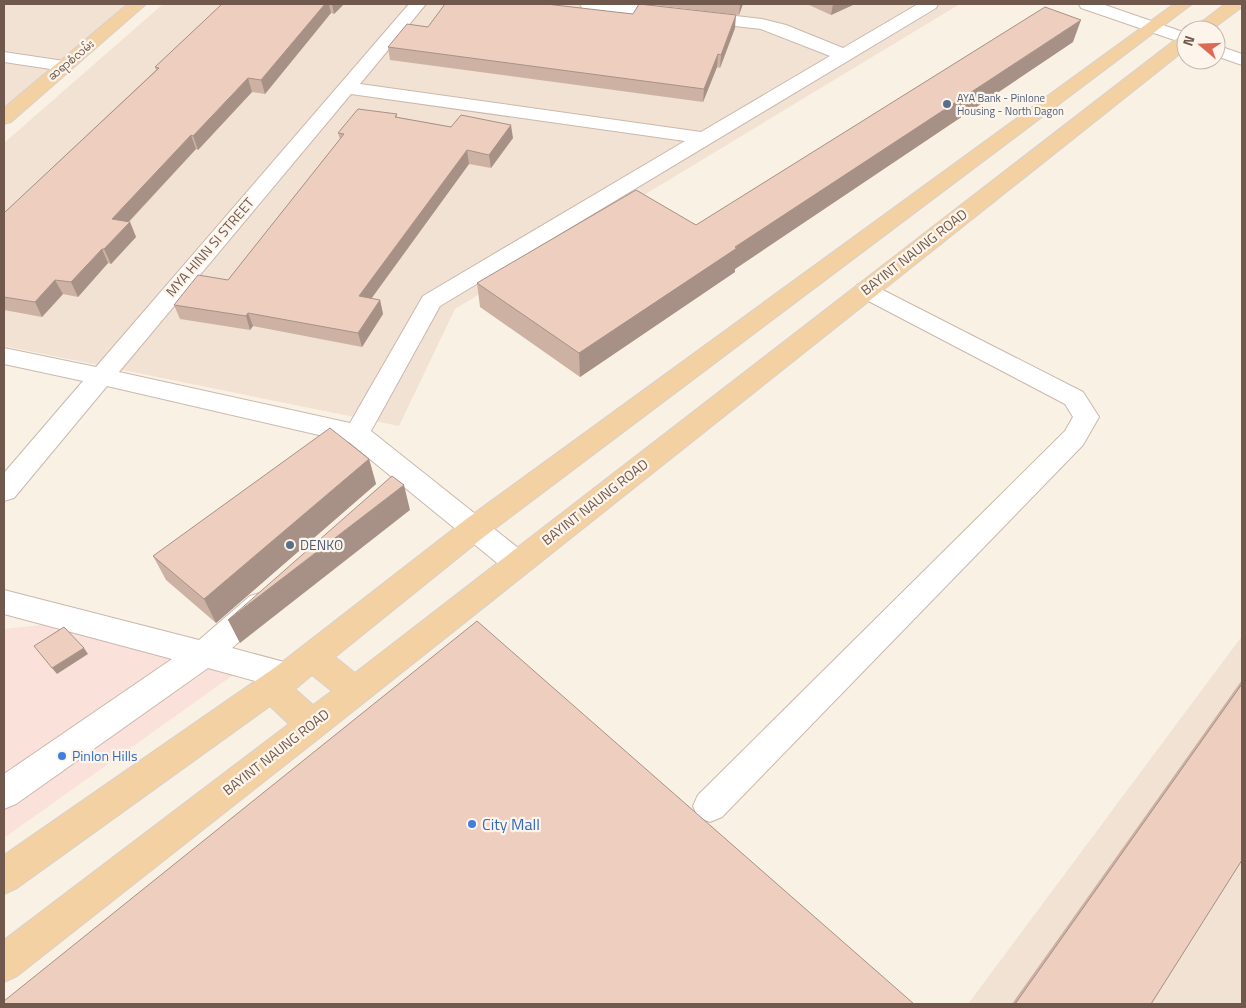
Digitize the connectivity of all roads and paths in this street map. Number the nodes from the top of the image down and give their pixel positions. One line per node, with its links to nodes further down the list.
1 (138, 4): 16 (main road, ဆရာစံလမ်း)
2 (418, 4): 17 (street, MYA HINN SI STREET)
3 (588, 4): 13 (street)
4 (930, 4): 13 (street)
5 (1087, 4): 9 (street)
6 (1184, 4): 9 (main road)
7 (1236, 4): 8 (main road)
8 (1214, 20)
9 (1152, 28): 10 (street); 27 (main road)
10 (1176, 36)
11 (1176, 48): 20 (main road, BAYINT NAUNG ROAD)
12 (1226, 54): 15 (street)
13 (844, 55): 19 (street)
14 (4, 57): 16 (street)
15 (1242, 60)
16 (64, 66): 18 (main road, ဆရာစံလမ်း)
17 (346, 88): 19 (street); 22 (street, MYA HINN SI STREET)
18 (4, 118)
19 (705, 138): 23 (street)
20 (865, 290): 28 (main road, BAYINT NAUNG ROAD); 37 (street)
21 (4, 356): 22 (street)
22 (100, 376): 23 (street); 25 (street, MYA HINN SI STREET)
23 (357, 434): 24 (street)
24 (407, 475): 26 (street); 27 (street)
25 (4, 491)
26 (385, 494)
27 (475, 528): 28 (street); 32 (main road)
28 (517, 563): 34 (main road, BAYINT NAUNG ROAD)
29 (277, 590): 31 (street)
30 (9, 608): 31 (street)
31 (204, 654): 33 (street); 36 (street)
32 (312, 657): 33 (main road); 34 (main road)
33 (279, 682): 35 (main road); 38 (main road)
34 (355, 691): 35 (main road, BAYINT NAUNG ROAD)
35 (312, 725): 39 (main road, BAYINT NAUNG ROAD)
36 (4, 793)
37 (710, 806)
38 (4, 876)
39 (4, 963)

